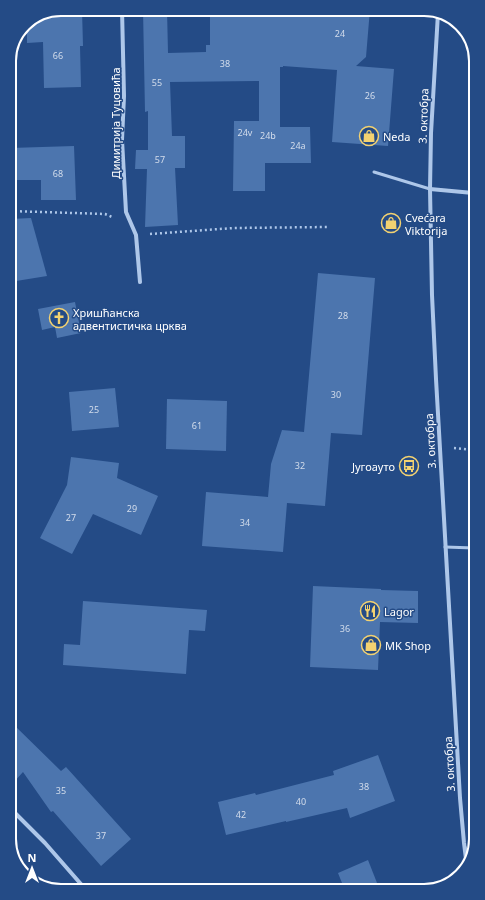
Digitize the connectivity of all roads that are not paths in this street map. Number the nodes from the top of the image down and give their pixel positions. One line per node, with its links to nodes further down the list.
1 (122, 16): 6 (street, Димитрија Туцовића)
2 (438, 18): 4 (street, 3. октобра)
3 (374, 172): 4 (lane)
4 (430, 189): 5 (street); 7 (street, 3. октобра)
5 (469, 193)
6 (140, 282)
7 (445, 547): 8 (lane); 10 (street, 3. октобра)
8 (469, 548)
9 (16, 814): 13 (street)
10 (464, 843): 11 (lane); 12 (street, 3. октобра)
11 (467, 852)
12 (466, 856)
13 (81, 884)

